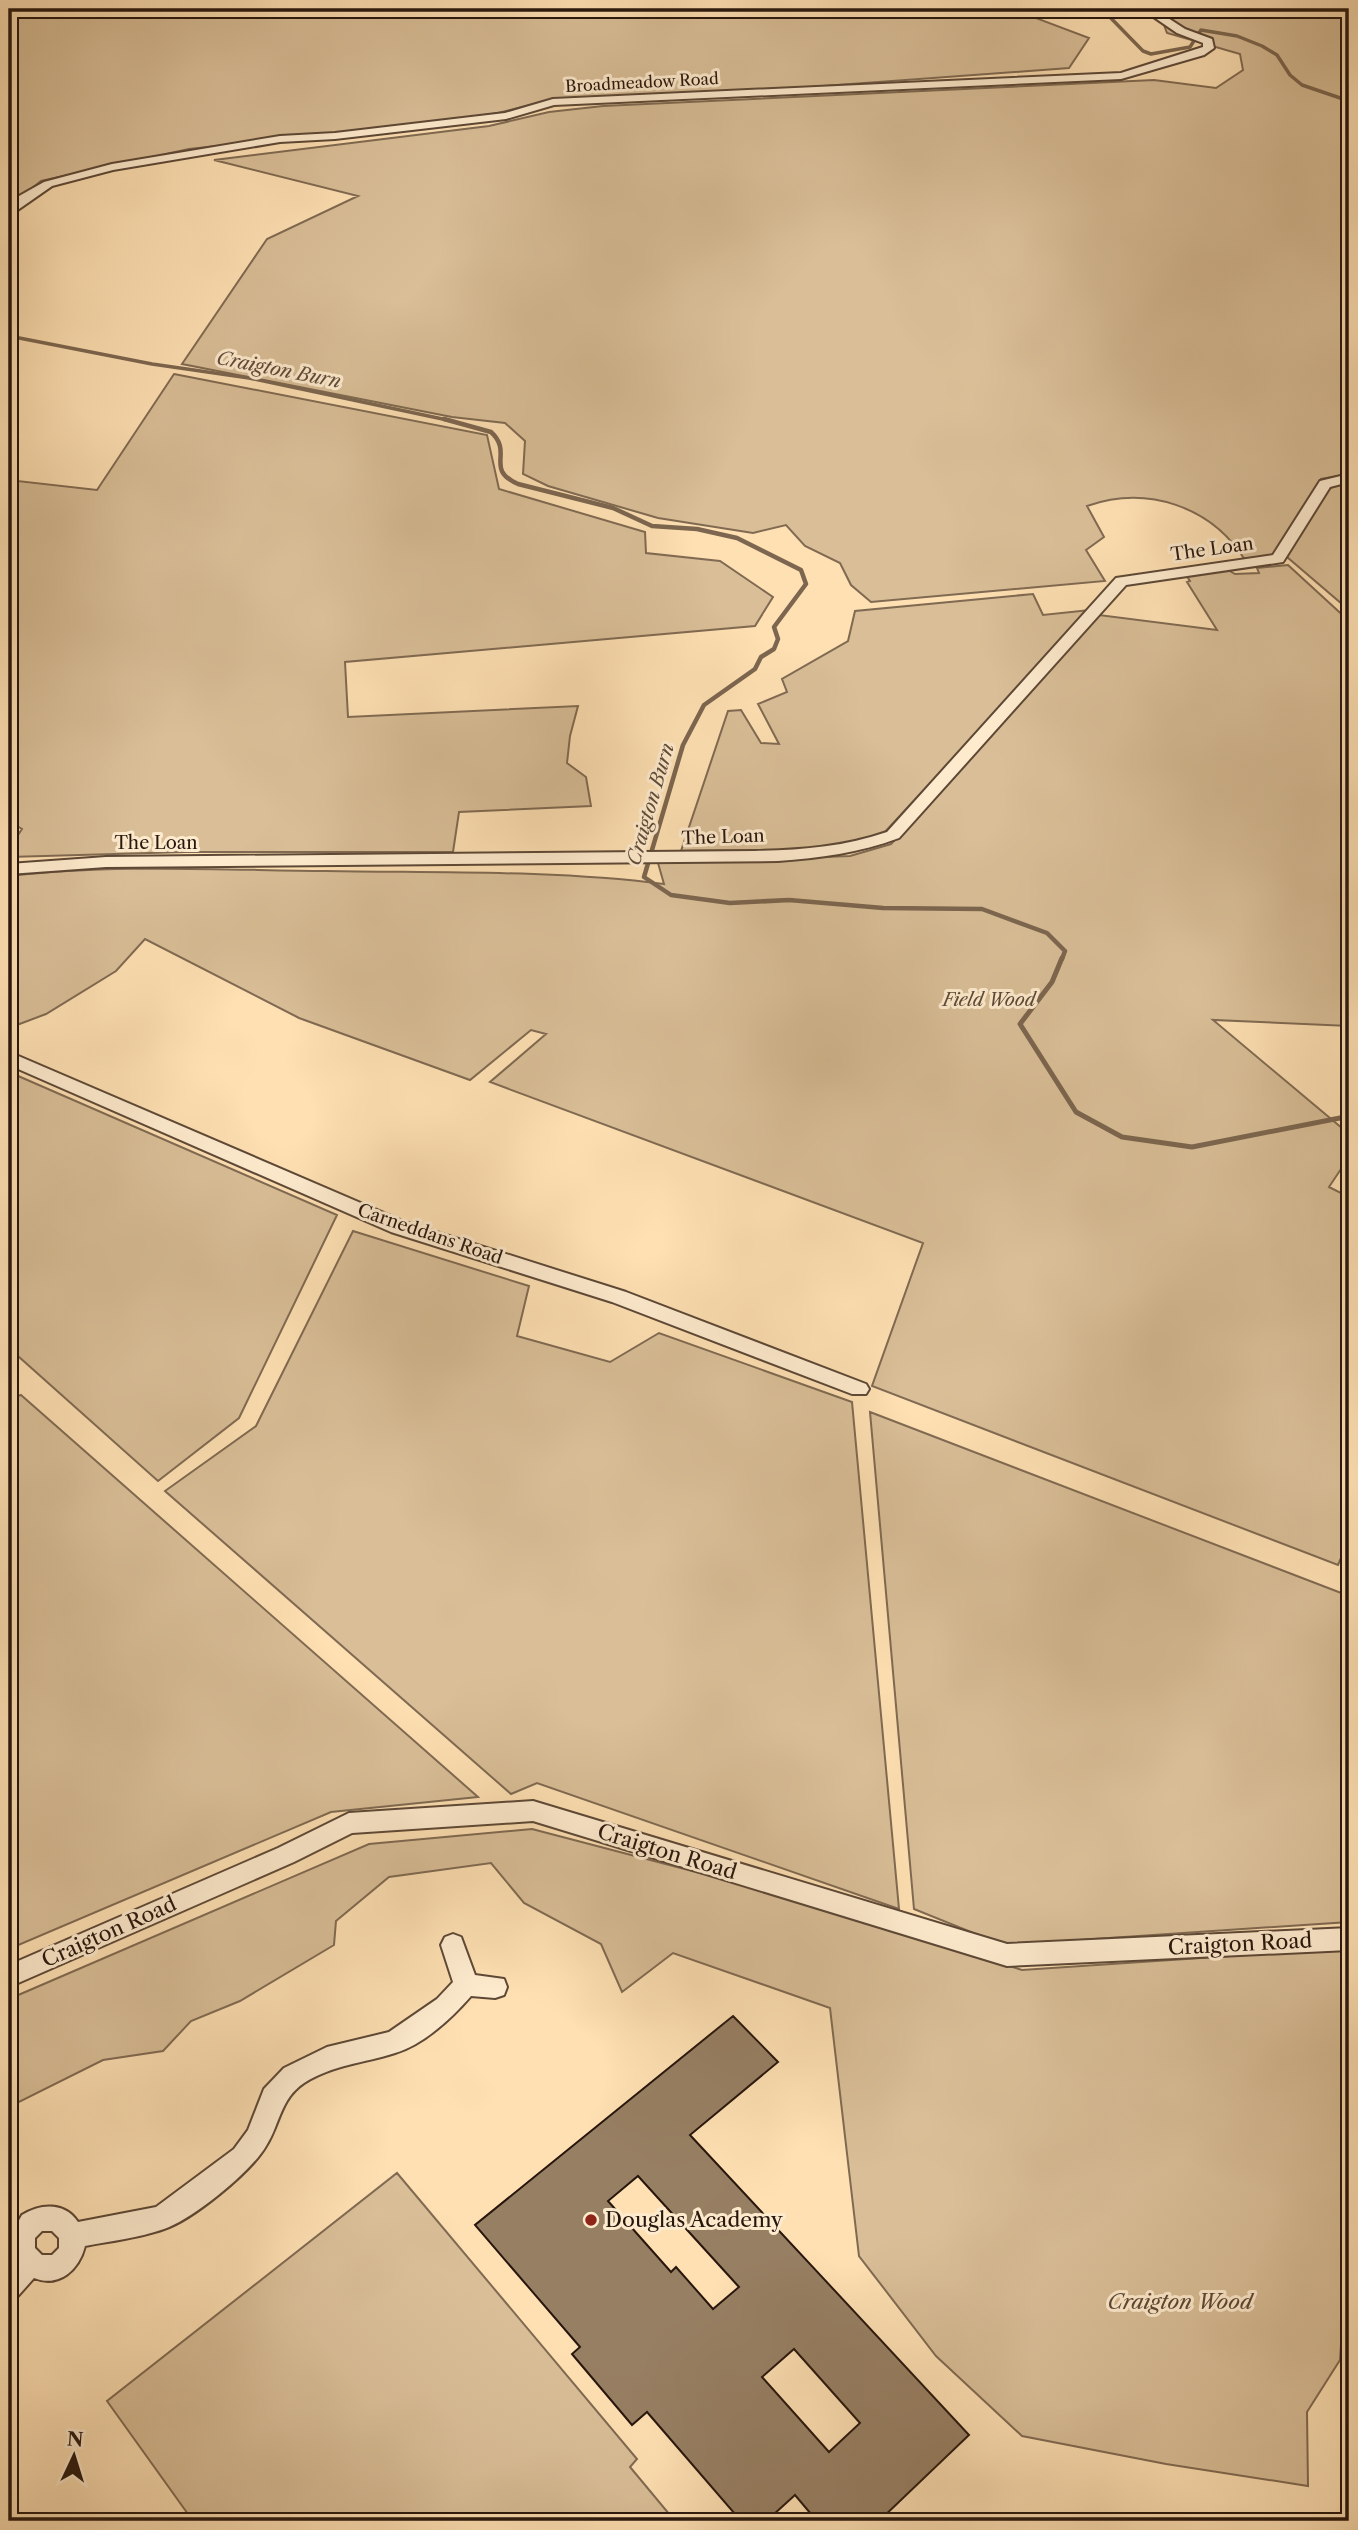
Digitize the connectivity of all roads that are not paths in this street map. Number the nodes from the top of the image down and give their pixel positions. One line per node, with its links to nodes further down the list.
1 (1147, 9): 2 (street, Broadmeadow Road)
2 (9, 212)
3 (1349, 478): 4 (street, The Loan)
4 (640, 858): 5 (street, The Loan)
5 (9, 869)
6 (9, 1058): 7 (street, Carneddans Road)
7 (859, 1389)
8 (1349, 1939): 10 (street, Craigton Road)
9 (453, 1945): 11 (street)
10 (9, 1976)
11 (466, 1985): 12 (street); 13 (street)
12 (495, 1987)
13 (73, 2236): 14 (street); 14 (street)
14 (29, 2264): 15 (street)
15 (9, 2287)

